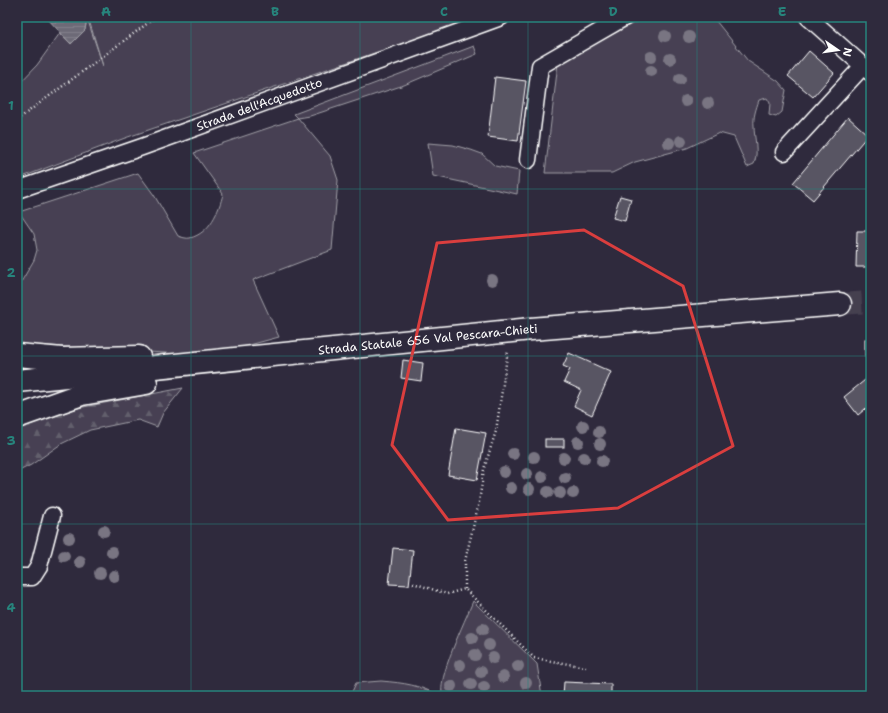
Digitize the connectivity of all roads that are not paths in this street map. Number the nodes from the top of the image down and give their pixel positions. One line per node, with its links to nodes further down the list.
1 (501, 17): 7 (street, Strada dell'Acquedotto)
2 (625, 17): 6 (street)
3 (808, 17): 4 (street)
4 (867, 70): 5 (street)
5 (784, 152)
6 (528, 160)
7 (17, 190)
8 (840, 304): 10 (highway, Strada Statale 656 Val Pescara-Chieti)
9 (17, 355): 10 (highway)
10 (194, 364): 11 (highway, Strada Statale 656 Val Pescara-Chieti); 12 (highway)
11 (17, 382)
12 (17, 417)
13 (52, 516): 14 (street)
14 (17, 577)

